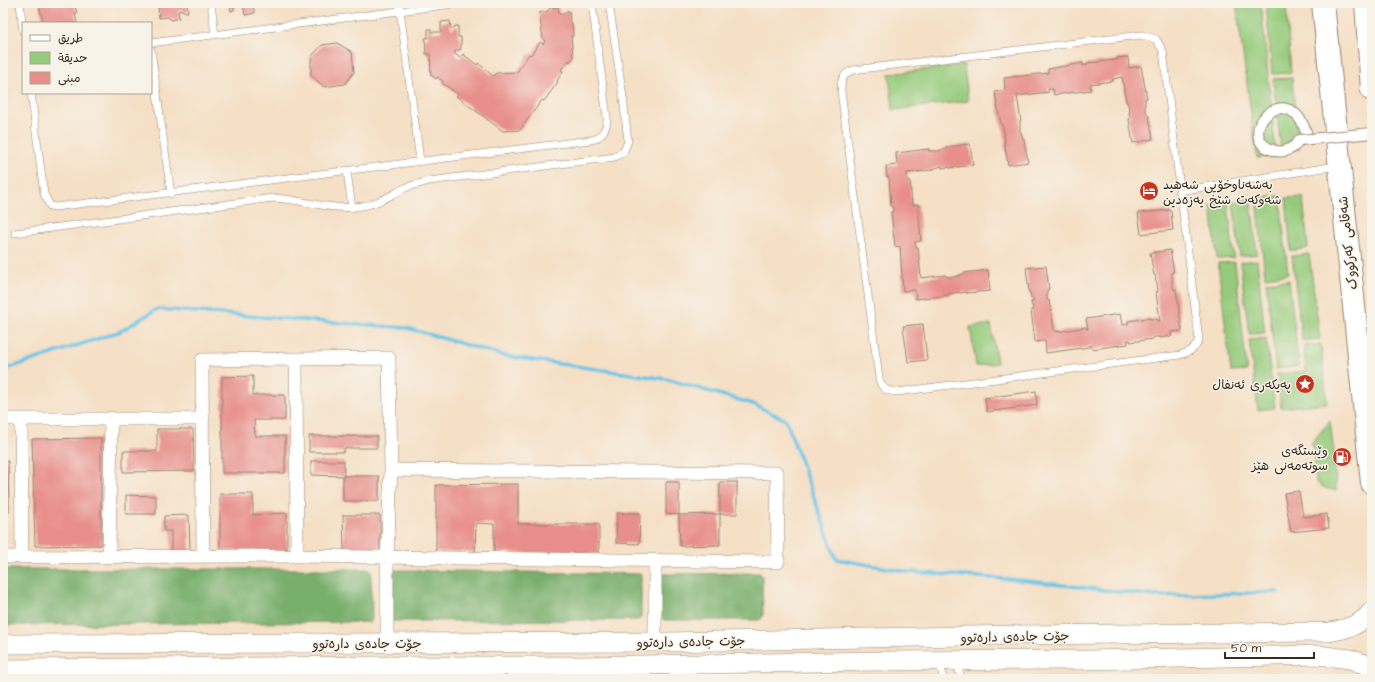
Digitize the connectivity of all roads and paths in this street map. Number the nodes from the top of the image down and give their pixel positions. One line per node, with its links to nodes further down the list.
1 (20, 3): 10 (lane)
2 (211, 3): 11 (lane)
3 (399, 3): 9 (lane)
4 (461, 3): 9 (lane)
5 (592, 3): 19 (lane)
6 (609, 3): 24 (lane)
7 (1323, 3): 20 (highway, شەقامی کەرکووک)
8 (1366, 3): 13 (highway)
9 (400, 11): 11 (lane); 19 (lane)
10 (22, 22)
11 (215, 35): 12 (lane)
12 (152, 43)
13 (1370, 51): 15 (highway)
14 (152, 57): 23 (lane)
15 (1372, 90)
16 (31, 94): 23 (lane)
17 (1372, 133): 18 (street, bridge)
18 (1307, 135)
19 (420, 161): 21 (lane)
20 (1339, 165): 22 (lane); 32 (highway, شەقامی کەرکووک)
21 (347, 171): 23 (lane); 24 (lane)
22 (1179, 190): 22 (lane)
23 (171, 194)
24 (352, 208): 25 (lane)
25 (15, 233)
26 (296, 359): 30 (street); 31 (street); 35 (street)
27 (110, 418): 29 (street); 30 (street); 33 (street)
28 (3, 419): 29 (street)
29 (21, 419): 37 (street)
30 (203, 419): 34 (street)
31 (391, 470): 38 (street); 39 (street)
32 (1372, 483)
33 (109, 556): 34 (street); 37 (street)
34 (203, 556): 35 (street)
35 (297, 556): 38 (street)
36 (3, 557): 37 (street)
37 (22, 557)
38 (388, 557): 39 (street); 42 (street)
39 (655, 561): 44 (street)
40 (1372, 611): 41 (main road, جۆت جادەی دارەتوو)
41 (1215, 634): 44 (main road, جۆت جادەی دارەتوو); 46 (main road)
42 (387, 642): 43 (main road, جۆت جادەی دارەتوو); 45 (main road, جۆت جادەی دارەتوو)
43 (499, 642): 44 (main road, جۆت جادەی دارەتوو); 47 (main road)
44 (655, 642)
45 (3, 644)
46 (1216, 658): 48 (main road, جۆت جادەی دارەتوو); 49 (main road, جۆت جادەی دارەتوو)
47 (499, 666): 51 (main road, جۆت جادەی دارەتوو); 53 (main road, جۆت جادەی دارەتوو)
48 (947, 667): 51 (main road, جۆت جادەی دارەتوو); 54 (lane)
49 (1372, 667)
50 (3, 669): 52 (main road, جۆت جادەی دارەتوو)
51 (677, 672)
52 (230, 673): 53 (main road, جۆت جادەی دارەتوو)
53 (316, 673)
54 (960, 679)

